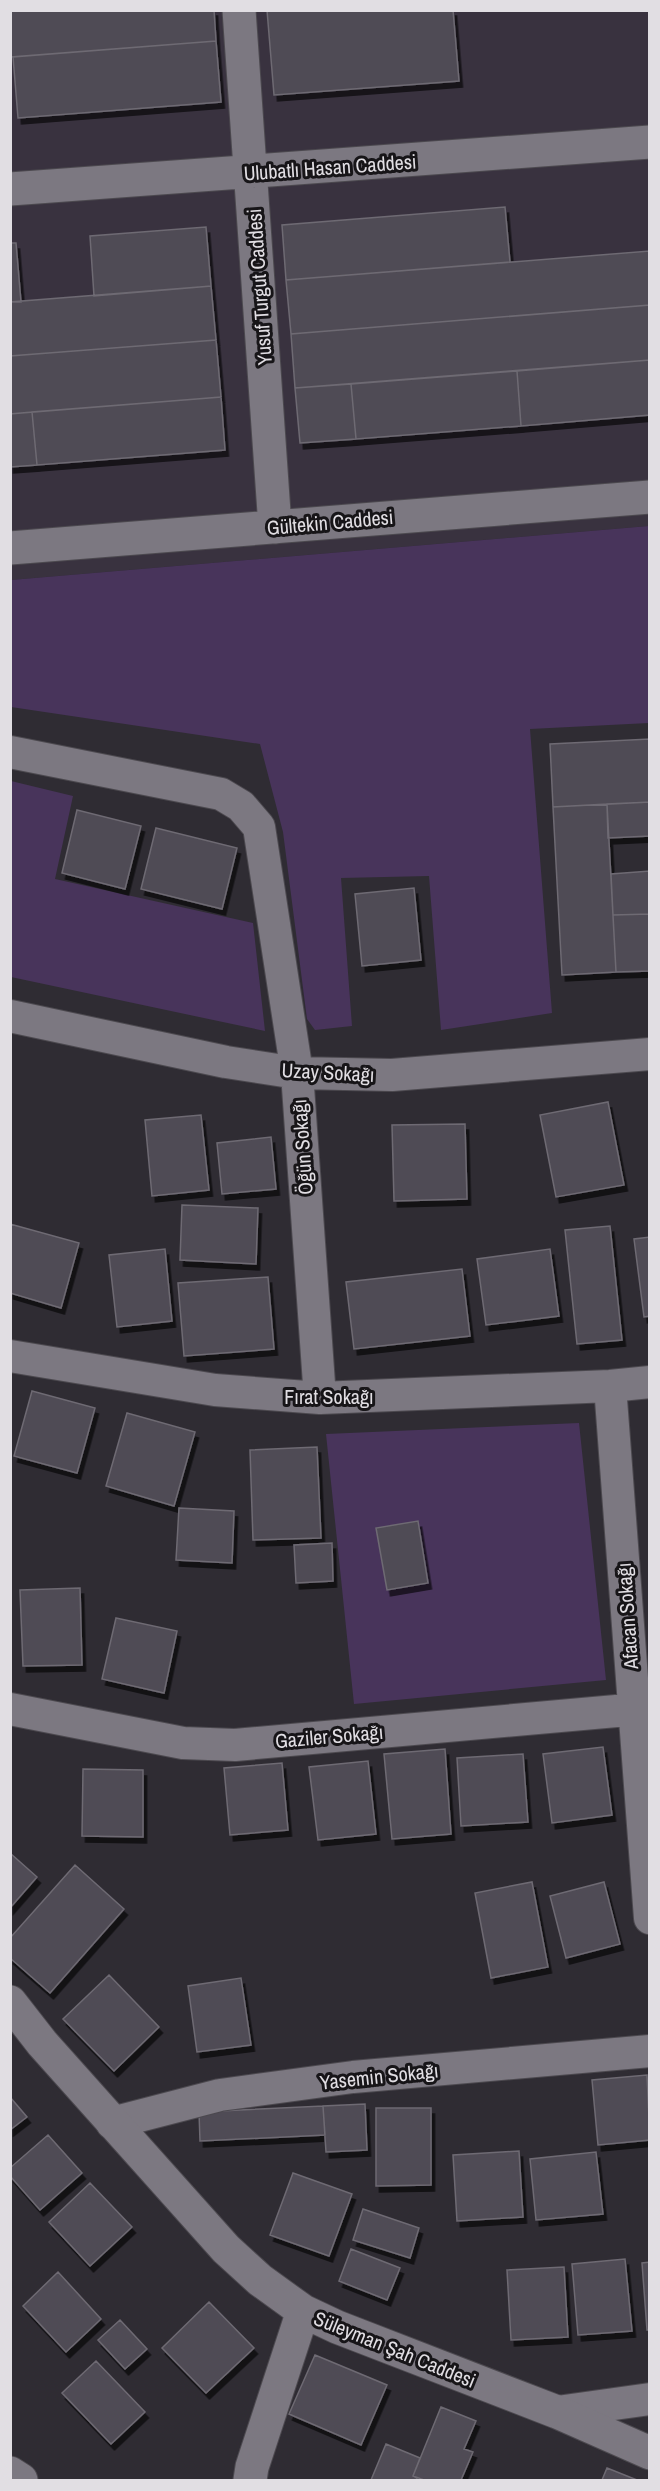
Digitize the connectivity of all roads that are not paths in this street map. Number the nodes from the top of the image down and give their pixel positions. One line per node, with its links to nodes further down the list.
1 (239, 10): 3 (street, Yusuf Turgut Caddesi)
2 (650, 142): 3 (street, Ulubatlı Hasan Caddesi)
3 (252, 173): 4 (street, Ulubatlı Hasan Caddesi); 6 (street, Yusuf Turgut Caddesi)
4 (10, 189)
5 (650, 497): 6 (street, Gültekin Caddesi)
6 (275, 527): 7 (street, Gültekin Caddesi)
7 (10, 548)
8 (10, 752): 11 (street, Öğün Sokağı)
9 (10, 1016): 11 (street, Uzay Sokağı)
10 (650, 1054): 11 (street, Uzay Sokağı)
11 (297, 1073): 15 (street, Öğün Sokağı)
12 (10, 1356): 15 (street, Fırat Sokağı)
13 (650, 1382): 14 (street, Fırat Sokağı)
14 (610, 1386): 15 (street, Fırat Sokağı); 17 (street, Afacan Sokağı)
15 (320, 1398)
16 (10, 1709): 17 (street, Gaziler Sokağı)
17 (642, 1709): 18 (street, Afacan Sokağı)
18 (650, 1918)
19 (10, 2002): 21 (street, Süleyman Şah Caddesi)
20 (650, 2051): 21 (street, Yasemin Sokağı)
21 (112, 2123): 22 (street, Süleyman Şah Caddesi)
22 (303, 2311): 24 (street, Süleyman Şah Caddesi); 27 (street)
23 (650, 2399): 24 (street)
24 (557, 2412): 25 (street, Süleyman Şah Caddesi)
25 (650, 2453)
26 (10, 2473): 28 (street)
27 (248, 2476)
28 (21, 2481)

